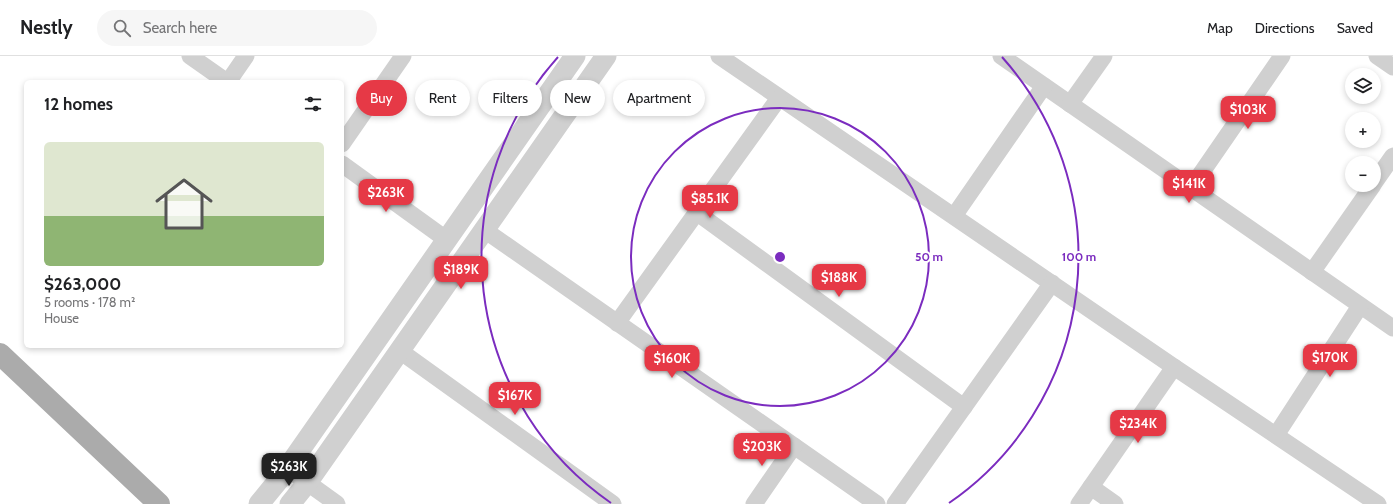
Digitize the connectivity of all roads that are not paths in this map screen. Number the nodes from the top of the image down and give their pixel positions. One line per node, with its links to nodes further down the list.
1 (190, 56): 12 (street)
2 (246, 56): 13 (street)
3 (403, 56): 17 (street)
4 (575, 56): 26 (street)
5 (606, 56): 25 (street)
6 (719, 56): 15 (street)
7 (1001, 56): 14 (street)
8 (1104, 56): 16 (street)
9 (1282, 56): 21 (street)
10 (1377, 56): 11 (street)
11 (1393, 67)
12 (225, 80)
13 (229, 80)
14 (1044, 86): 16 (street); 24 (street)
15 (779, 98): 23 (street); 24 (street)
16 (1070, 104): 21 (street)
17 (344, 141)
18 (1393, 156): 20 (street)
19 (344, 165): 26 (street)
20 (1381, 173)
21 (1191, 188): 27 (street)
22 (1367, 192): 27 (street)
23 (696, 212): 30 (street); 35 (street)
24 (954, 216): 28 (street)
25 (483, 229): 30 (street); 32 (street)
26 (447, 240): 38 (street)
27 (1312, 272): 29 (street)
28 (1052, 283): 34 (street); 35 (street)
29 (1360, 306): 31 (street); 36 (street)
30 (617, 323): 37 (street)
31 (1393, 328)
32 (400, 351): 39 (street); 45 (street)
33 (0, 354): 41 (main road)
34 (1174, 367): 36 (street); 40 (street)
35 (964, 406): 48 (street)
36 (1276, 435): 51 (street)
37 (794, 446): 46 (street); 47 (street)
38 (287, 468): 39 (street); 42 (street)
39 (307, 483): 43 (street); 44 (street)
40 (1091, 487): 49 (street); 50 (street)
41 (159, 504)
42 (259, 504)
43 (290, 504)
44 (337, 504)
45 (613, 504)
46 (754, 504)
47 (877, 504)
48 (895, 504)
49 (1079, 504)
50 (1114, 504)
51 (1378, 504)

